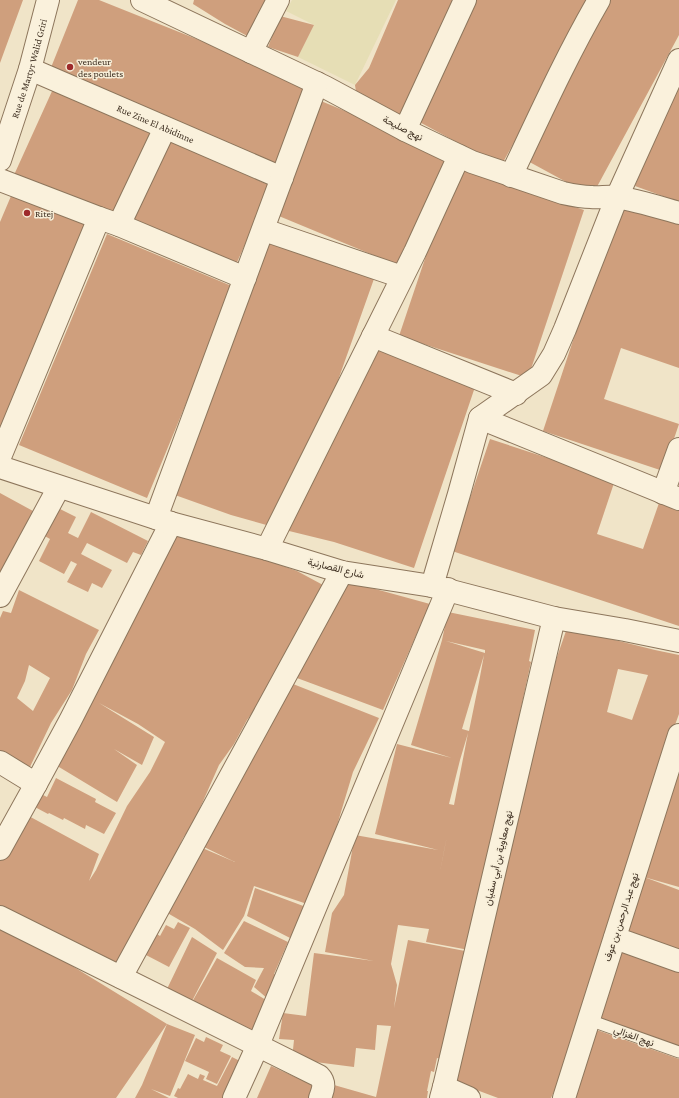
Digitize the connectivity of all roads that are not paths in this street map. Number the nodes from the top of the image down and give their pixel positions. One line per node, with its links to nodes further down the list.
1 (48, 0): 9 (street, Rue de Martyr Walid Griri)
2 (142, 0): 6 (street, نهج صليحة)
3 (278, 0): 7 (street)
4 (466, 0): 12 (street)
5 (599, 0): 15 (street)
6 (182, 9): 7 (street, نهج صليحة)
7 (251, 52): 10 (street, نهج صليحة)
8 (679, 60): 18 (street)
9 (30, 69): 11 (street, Rue Zine El Abidinne); 14 (street, Rue de Martyr Walid Griri)
10 (318, 84): 12 (street, نهج صليحة); 16 (street)
11 (165, 128): 16 (street, Rue Zine El Abidinne); 21 (street)
12 (405, 130): 13 (street, نهج صليحة)
13 (459, 156): 15 (street, نهج صليحة); 23 (street)
14 (0, 158)
15 (511, 176): 18 (street, نهج صليحة)
16 (282, 178): 22 (street)
17 (0, 180): 20 (street)
18 (617, 197): 19 (street, نهج صليحة); 26 (street)
19 (679, 213)
20 (99, 218): 21 (street); 29 (street)
21 (119, 225): 24 (street)
22 (263, 230): 23 (street); 24 (street)
23 (402, 277): 25 (street)
24 (245, 278): 33 (street)
25 (373, 336): 26 (street); 34 (street)
26 (516, 394): 27 (street)
27 (480, 418): 32 (street); 36 (street)
28 (679, 449): 32 (street)
29 (0, 457)
30 (0, 467): 31 (street, شارع القصارنية)
31 (59, 487): 33 (street, شارع القصارنية); 37 (street)
32 (671, 496)
33 (163, 521): 34 (street, شارع القصارنية); 42 (street)
34 (267, 549): 35 (street, شارع القصارنية)
35 (342, 572): 36 (street, شارع القصارنية); 47 (street)
36 (440, 587): 38 (street, شارع القصارنية); 49 (street)
37 (0, 596)
38 (554, 618): 39 (street, شارع القصارنية); 51 (street, نهج معاوية بن أبي سفيان)
39 (679, 641)
40 (679, 736): 45 (street, نهج عبد الرحمن بن عوف)
41 (0, 762): 42 (street)
42 (36, 784): 43 (street)
43 (1, 844)
44 (0, 918): 47 (street)
45 (615, 938): 46 (street); 48 (street, نهج عبد الرحمن بن عوف)
46 (679, 961)
47 (121, 977): 49 (street)
48 (589, 1020): 50 (lane, نهج الغزالي); 55 (street, نهج عبد الرحمن بن عوف)
49 (258, 1045): 52 (street); 53 (street)
50 (679, 1052)
51 (442, 1092): 54 (street)
52 (234, 1098)
53 (320, 1098)
54 (469, 1098)
55 (564, 1098)

